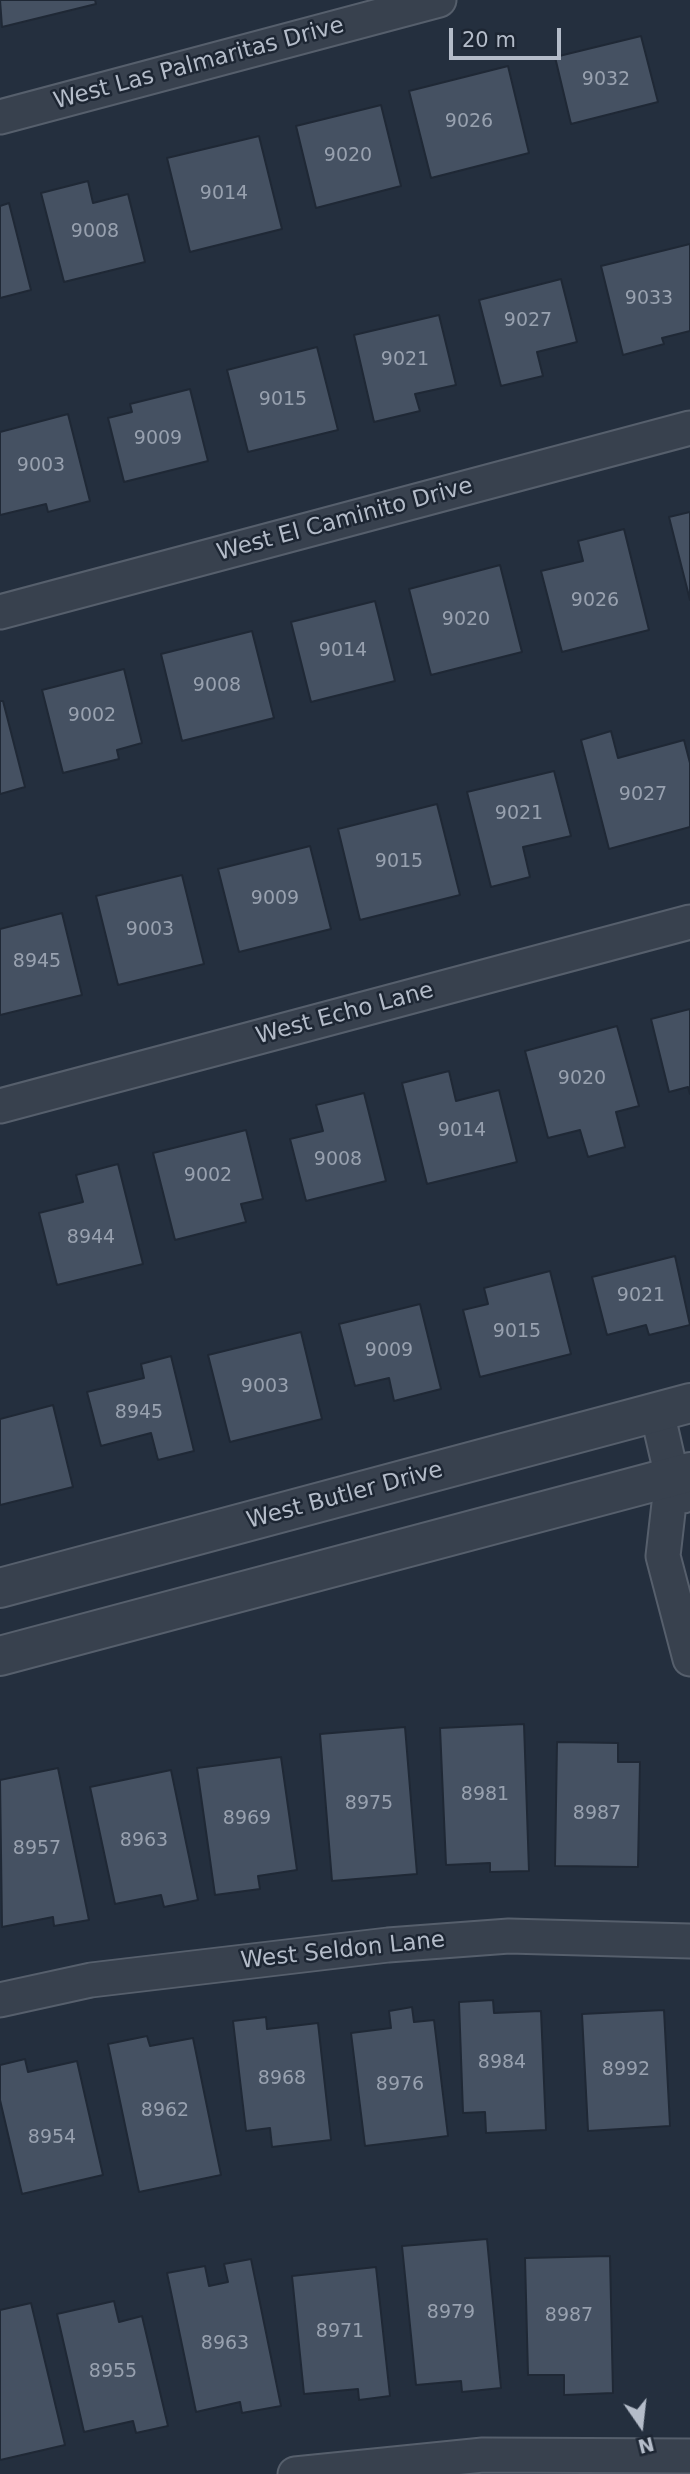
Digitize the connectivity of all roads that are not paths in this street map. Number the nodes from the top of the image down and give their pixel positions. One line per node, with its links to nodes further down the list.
1 (439, 0): 2 (street, West Las Palmaritas Drive)
2 (0, 117)
3 (690, 428): 4 (street, West El Caminito Drive)
4 (0, 612)
5 (690, 922): 6 (street, West Echo Lane)
6 (0, 1106)
7 (673, 1408): 8 (street); 9 (street, West Butler Drive)
8 (684, 1485): 10 (street); 11 (street)
9 (0, 1588)
10 (0, 1656)
11 (690, 1658)
12 (690, 1941): 13 (street, West Seldon Lane)
13 (0, 2000)
14 (690, 2456): 15 (street)
15 (295, 2474)

